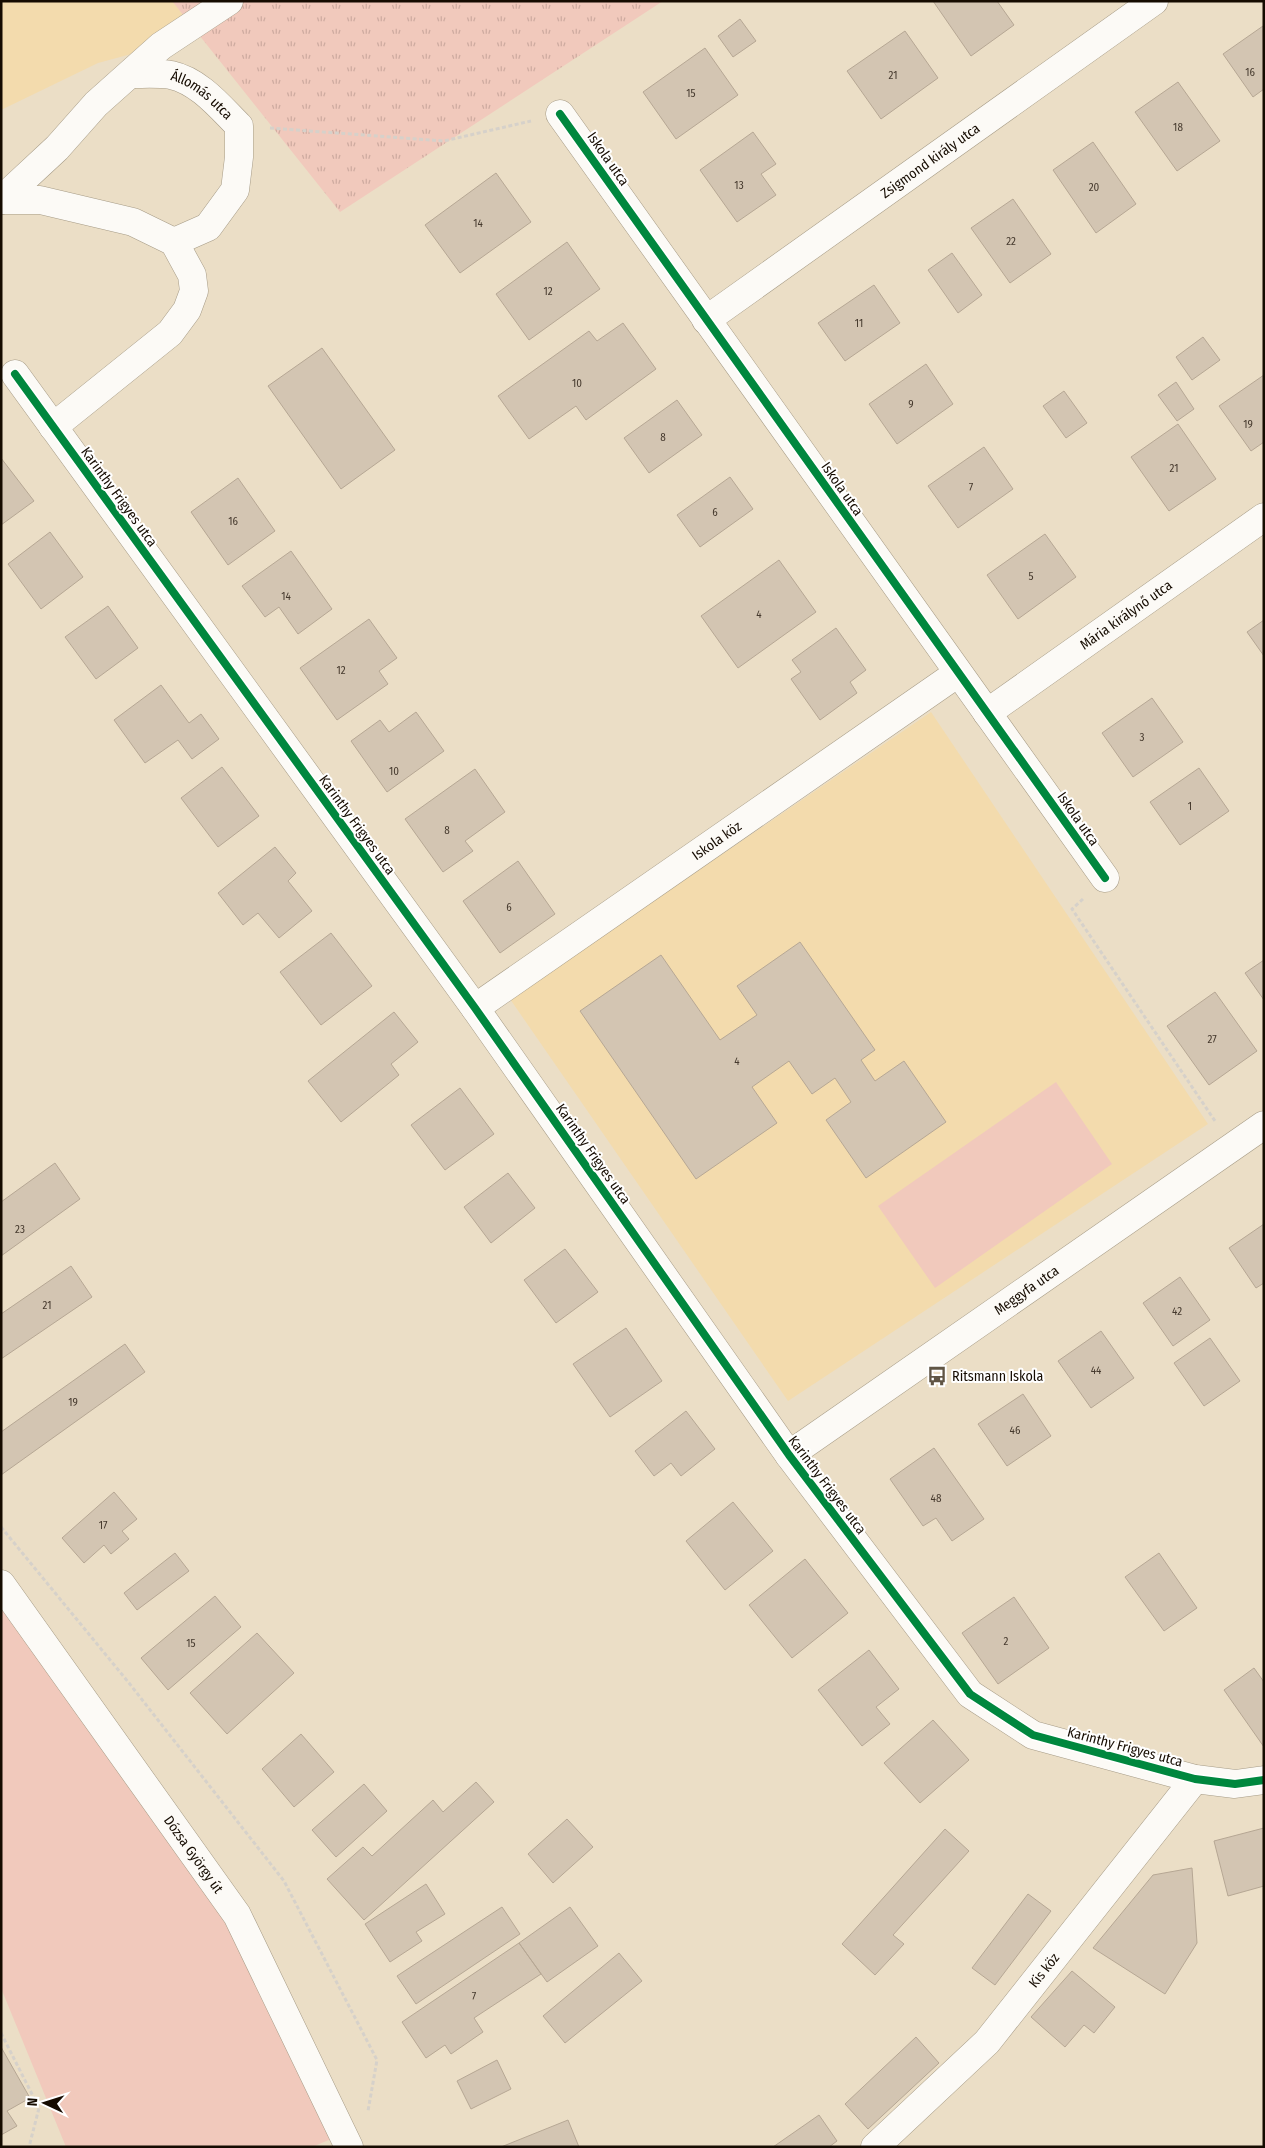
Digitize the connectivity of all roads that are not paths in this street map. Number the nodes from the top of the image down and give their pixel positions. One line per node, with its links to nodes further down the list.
1 (229, 1): 3 (street)
2 (1154, 1): 7 (street, Zsigmond király utca)
3 (132, 74): 5 (street); 6 (street, Állomás utca)
4 (560, 114): 7 (street, Iskola utca)
5 (1, 200): 6 (street)
6 (174, 242): 9 (street)
7 (706, 320): 11 (street, Iskola utca)
8 (15, 374): 9 (street, Karinthy Frigyes utca)
9 (53, 427): 14 (street, Karinthy Frigyes utca)
10 (1264, 517): 12 (street, Mária királynő utca)
11 (958, 674): 12 (street, Iskola utca); 14 (street, Iskola köz)
12 (987, 713): 13 (street, Iskola utca)
13 (1104, 878)
14 (475, 1008): 16 (street, Karinthy Frigyes utca)
15 (1264, 1125): 16 (street, Meggyfa utca)
16 (789, 1455): 18 (street, Karinthy Frigyes utca)
17 (1, 1584): 20 (street, Dózsa György út)
18 (1195, 1779): 19 (street, Karinthy Frigyes utca); 21 (street, Kis köz)
19 (1264, 1780)
20 (349, 2147)
21 (875, 2147)

